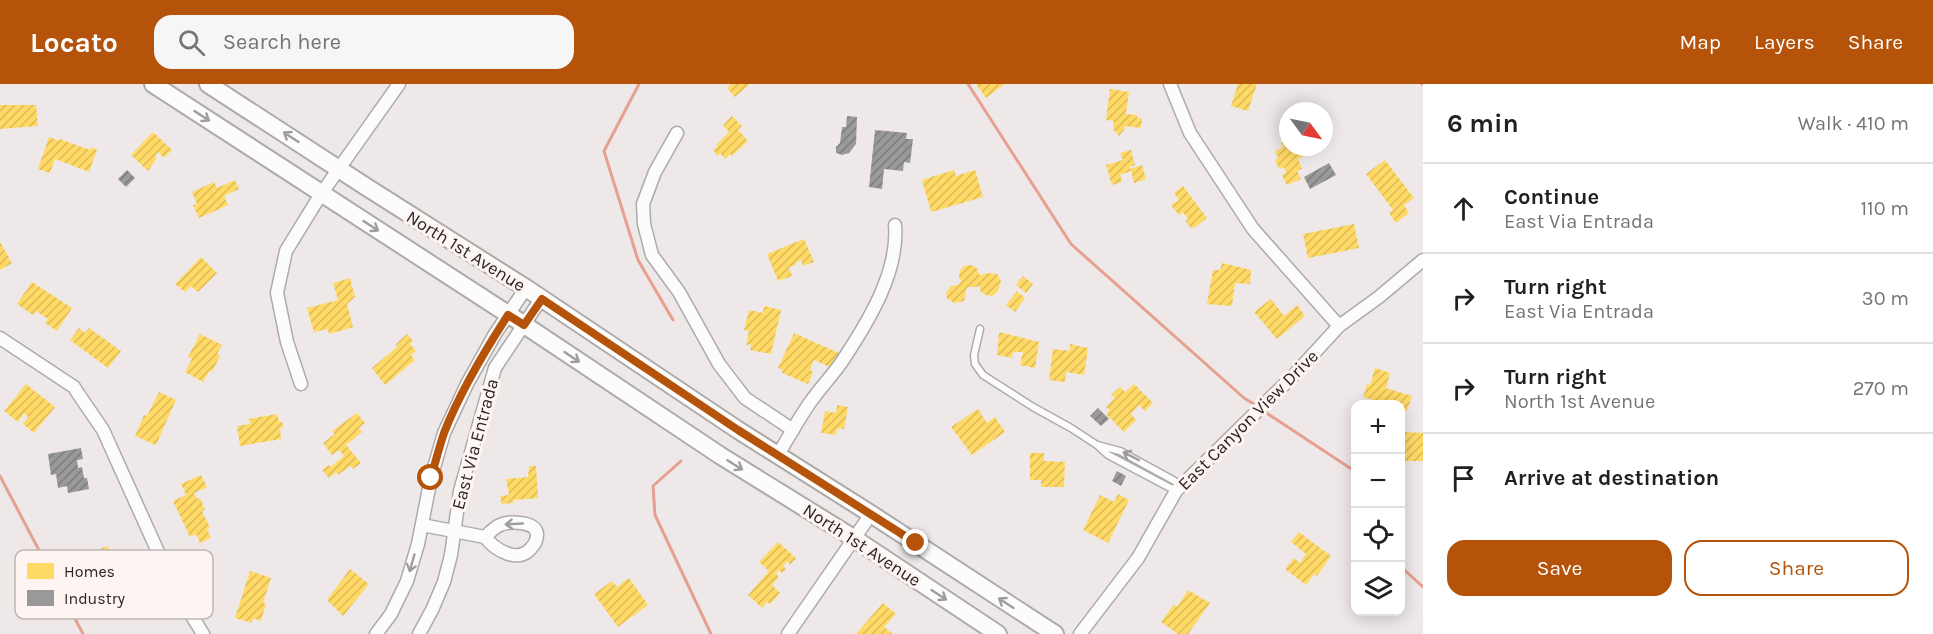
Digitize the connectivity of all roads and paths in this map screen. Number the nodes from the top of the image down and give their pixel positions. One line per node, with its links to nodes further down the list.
1 (153, 84): 7 (main road, North 1st Avenue, one-way to 7)
2 (208, 84): 6 (main road, North 1st Avenue, one-way to 2)
3 (399, 84): 6 (street)
4 (1170, 84): 14 (street)
5 (677, 133): 18 (street)
6 (340, 169): 7 (street); 10 (main road, North 1st Avenue)
7 (321, 194): 12 (main road, North 1st Avenue, one-way to 12); 17 (street)
8 (896, 225): 18 (street)
9 (1423, 260): 14 (street, East Canyon View Drive)
10 (526, 288): 11 (main road, North 1st Avenue); 12 (street, East Via Entrada)
11 (542, 299): 13 (street, East Via Entrada); 19 (main road, North 1st Avenue)
12 (508, 315): 13 (main road, North 1st Avenue); 22 (street, East Via Entrada)
13 (524, 325): 23 (street, East Via Entrada); 25 (main road, North 1st Avenue, one-way to 25)
14 (1339, 326): 20 (street, East Canyon View Drive)
15 (980, 329): 20 (lane)
16 (0, 338): 26 (street)
17 (301, 384)
18 (793, 430): 19 (street)
19 (778, 455): 21 (main road, North 1st Avenue)
20 (1179, 488): 34 (street, East Canyon View Drive)
21 (871, 514): 25 (street); 33 (main road, North 1st Avenue, one-way to 21)
22 (422, 525): 23 (street, East Via Entrada); 29 (street, East Via Entrada, one-way to 29)
23 (453, 531): 24 (street, East Via Entrada); 30 (street, East Via Entrada)
24 (485, 537)
25 (855, 539): 31 (street); 32 (main road, North 1st Avenue, one-way to 32)
26 (157, 550)
27 (194, 619): 28 (street)
28 (203, 634)
29 (376, 634)
30 (419, 634)
31 (788, 634)
32 (998, 634)
33 (1055, 634)
34 (1080, 634)

